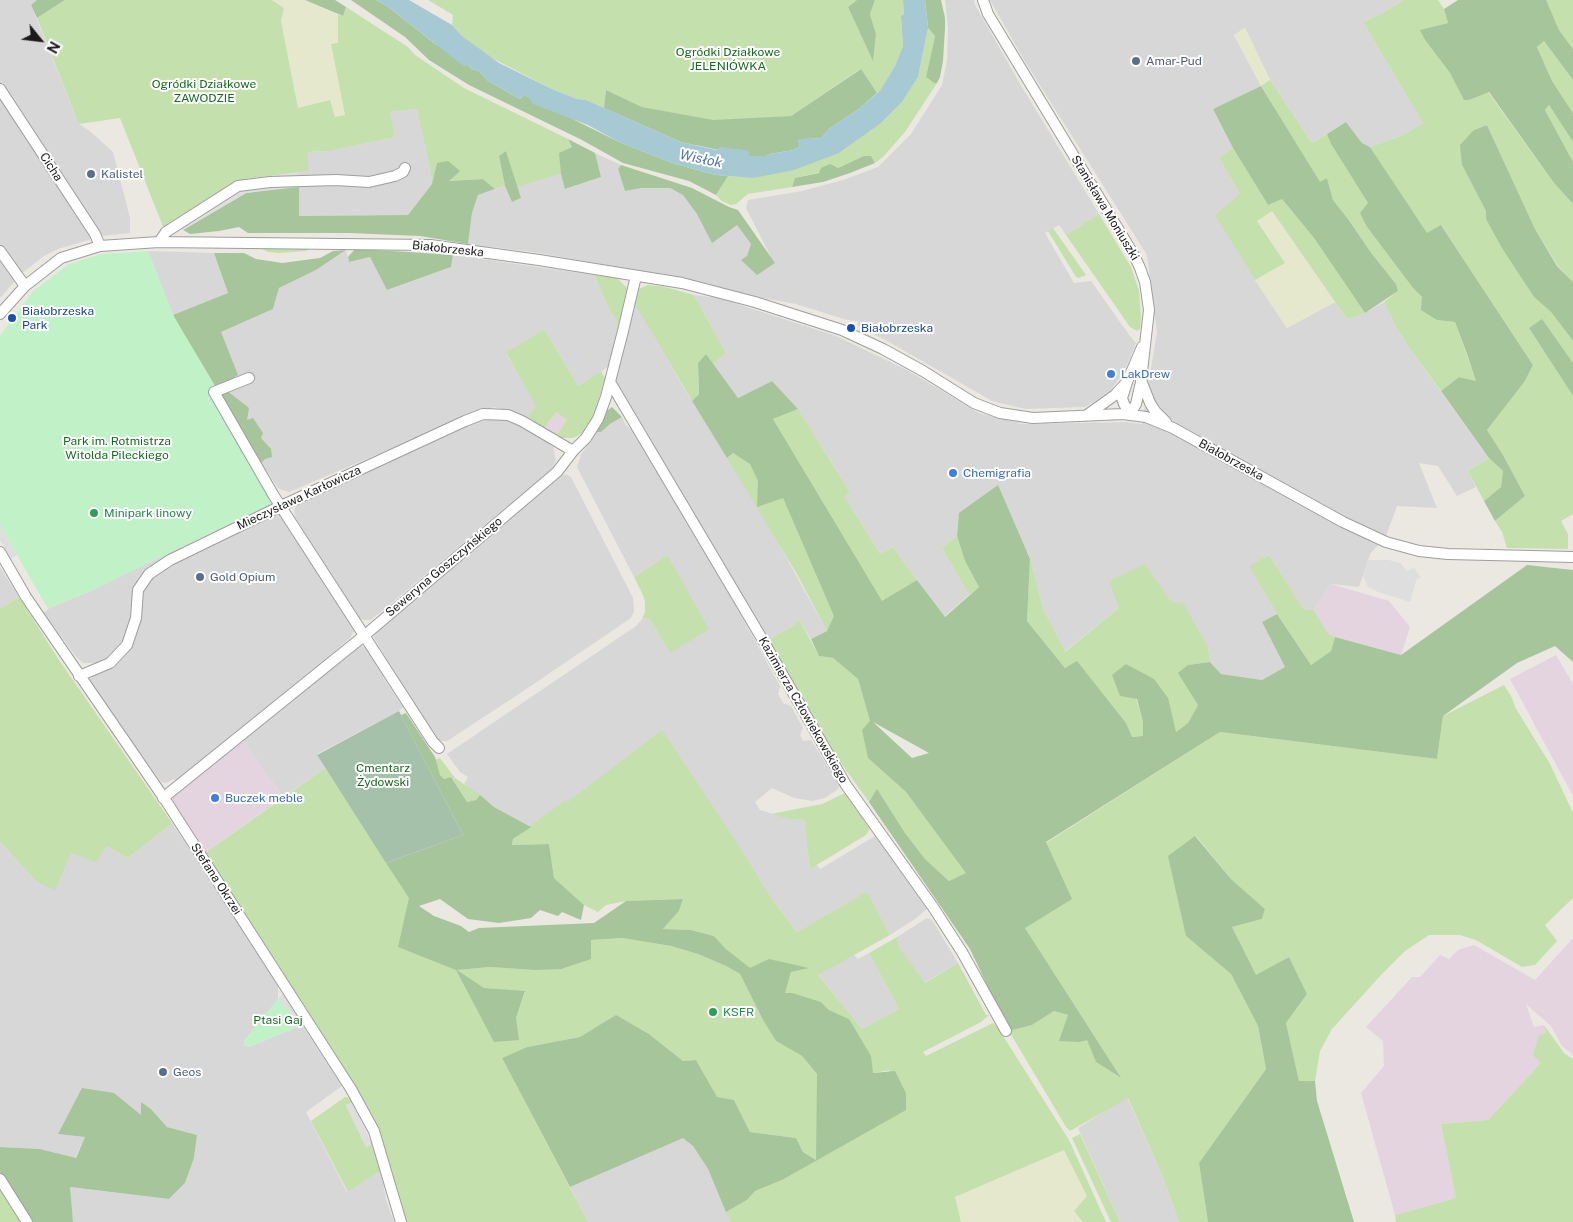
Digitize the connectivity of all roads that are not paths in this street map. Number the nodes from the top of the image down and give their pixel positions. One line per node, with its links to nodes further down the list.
1 (983, 0): 10 (street, Stanisława Moniuszki)
2 (0, 89): 5 (street, Cicha)
3 (405, 168): 4 (street)
4 (159, 242): 5 (street, Białobrzeska); 7 (street, Białobrzeska)
5 (100, 246): 8 (street, Białobrzeska)
6 (0, 251): 8 (street)
7 (636, 276): 13 (street, Seweryna Goszczyńskiego); 16 (street, Białobrzeska)
8 (25, 286): 9 (street, Białobrzeska)
9 (0, 314)
10 (1146, 342): 12 (street, Stanisława Moniuszki); 14 (street)
11 (250, 378): 19 (street)
12 (1141, 380): 15 (street, Stanisława Moniuszki); 17 (street)
13 (610, 382): 18 (street, Seweryna Goszczyńskiego); 26 (street, Kazimierza Człowiekowskiego)
14 (1127, 382): 15 (street); 16 (street)
15 (1130, 414): 16 (street, Białobrzeska); 17 (street, Białobrzeska)
16 (1087, 415)
17 (1173, 428): 21 (street, Białobrzeska)
18 (573, 451): 19 (street, Mieczysława Karłowicza); 22 (street, Seweryna Goszczyńskiego)
19 (281, 506): 22 (street); 23 (street, Mieczysława Karłowicza)
20 (0, 552): 23 (street, Stefana Okrzei)
21 (1573, 557)
22 (365, 635): 24 (street); 25 (street, Seweryna Goszczyńskiego)
23 (79, 676): 25 (street, Stefana Okrzei)
24 (440, 748)
25 (163, 798): 29 (street, Stefana Okrzei)
26 (1006, 1032)
27 (0, 1179): 28 (street)
28 (26, 1222)
29 (401, 1222)

